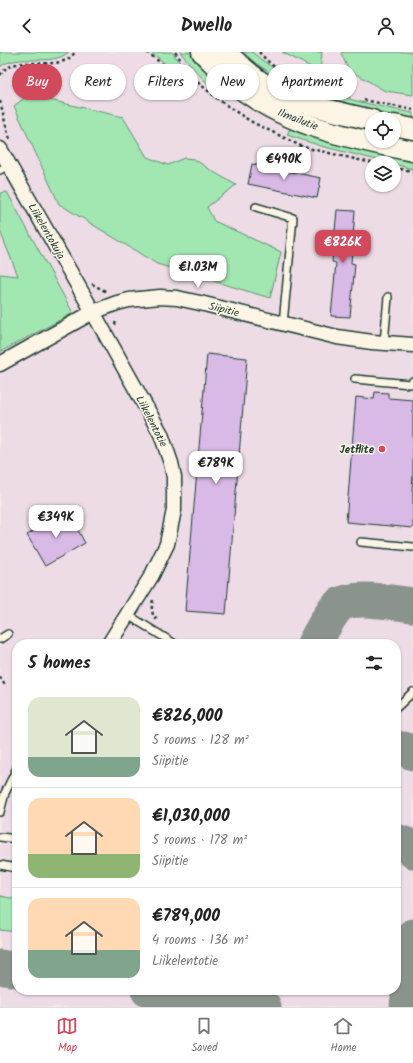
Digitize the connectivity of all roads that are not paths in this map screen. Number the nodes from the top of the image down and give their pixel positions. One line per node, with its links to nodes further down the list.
1 (202, 52): 7 (main road, Ilmailutie)
2 (225, 52): 3 (main road, Ilmailutie)
3 (365, 118)
4 (401, 126): 5 (main road)
5 (413, 129)
6 (0, 149): 8 (street, Liikelentokuja)
7 (413, 151)
8 (4, 167): 11 (street, Liikelentokuja)
9 (256, 207): 12 (lane)
10 (388, 297): 13 (lane)
11 (93, 312): 12 (street, Siipitie); 15 (street, Siipitie); 20 (street, Liikelentotie)
12 (283, 324): 13 (street, Siipitie)
13 (384, 343): 14 (street, Siipitie)
14 (413, 345)
15 (0, 364)
16 (355, 379): 17 (lane)
17 (413, 381)
18 (361, 542): 19 (lane)
19 (413, 547)
20 (128, 614): 23 (street, Liikelentotie); 24 (lane)
21 (8, 634): 22 (lane)
22 (0, 639)
23 (112, 639)
24 (162, 639)
25 (413, 692): 26 (lane)
26 (401, 703)
27 (12, 778): 28 (lane)
28 (0, 812)
29 (0, 837): 30 (lane)
30 (12, 839)
31 (0, 865): 32 (lane)
32 (12, 867)

